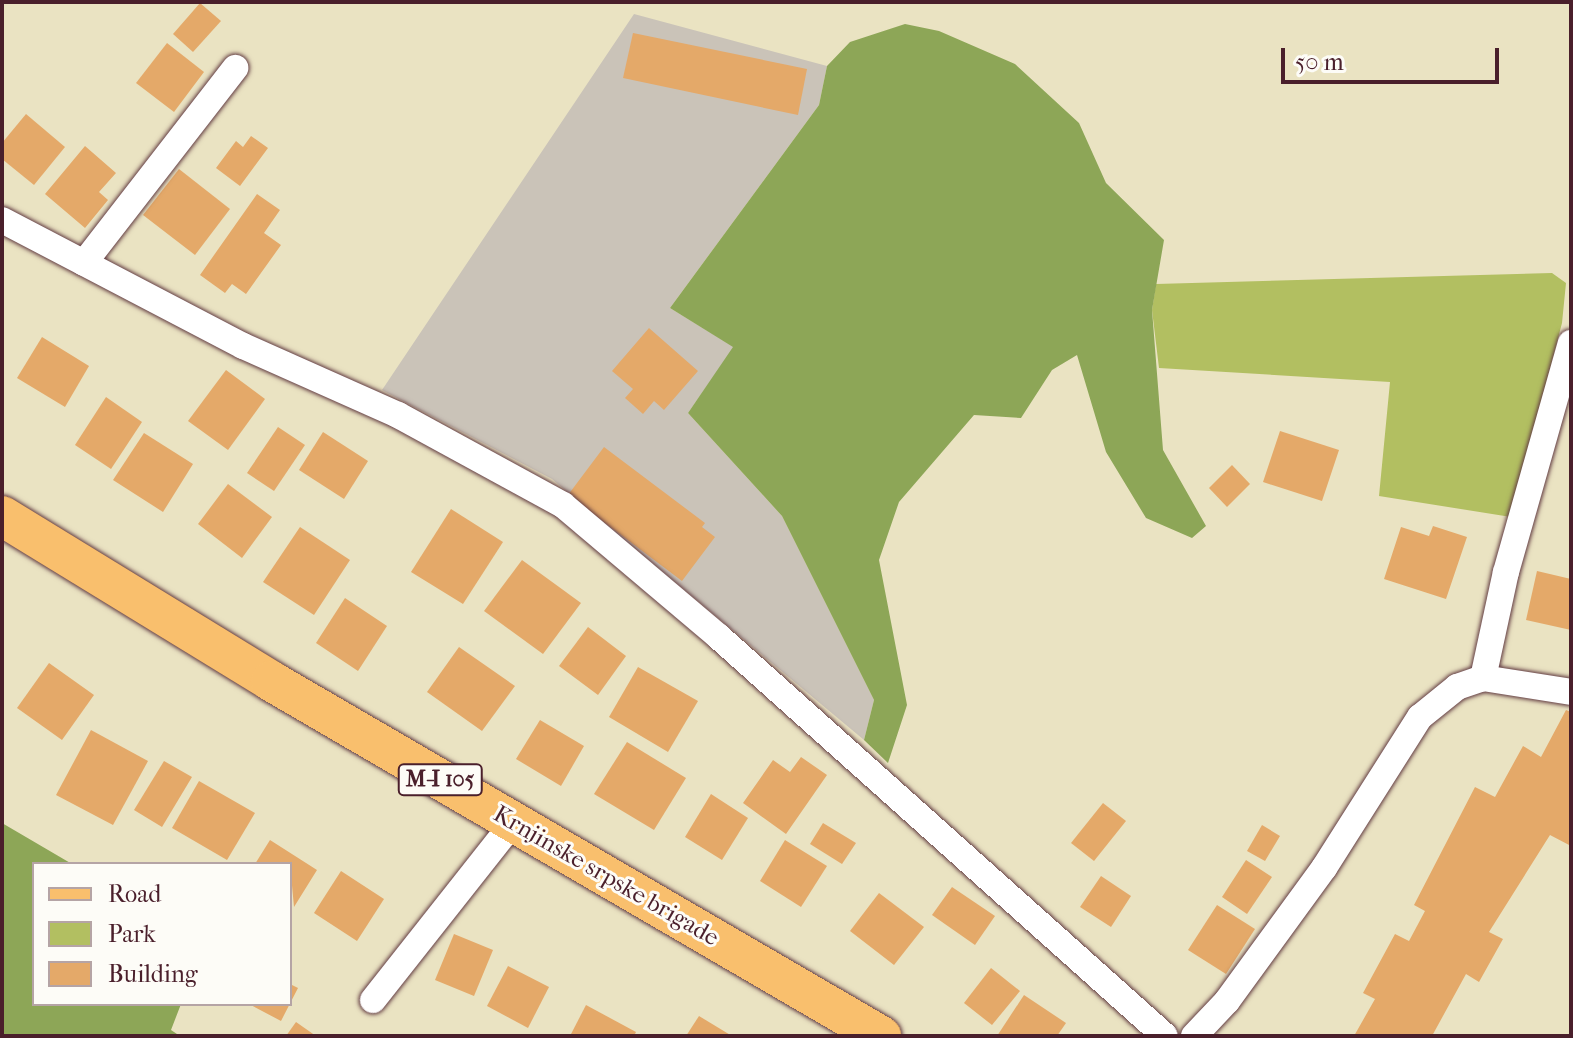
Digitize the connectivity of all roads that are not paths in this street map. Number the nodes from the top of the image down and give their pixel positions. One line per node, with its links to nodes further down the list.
1 (235, 68): 3 (street)
2 (2, 220): 3 (street)
3 (84, 263): 11 (street)
4 (1571, 343): 6 (street)
5 (2, 516): 8 (main road, Krnjinske srpske brigade / M-I 105)
6 (1483, 678): 7 (street); 12 (street)
7 (1571, 692)
8 (513, 823): 9 (street); 10 (main road, Krnjinske srpske brigade / M-I 105)
9 (373, 1000)
10 (881, 1036)
11 (1165, 1036)
12 (1194, 1036)

